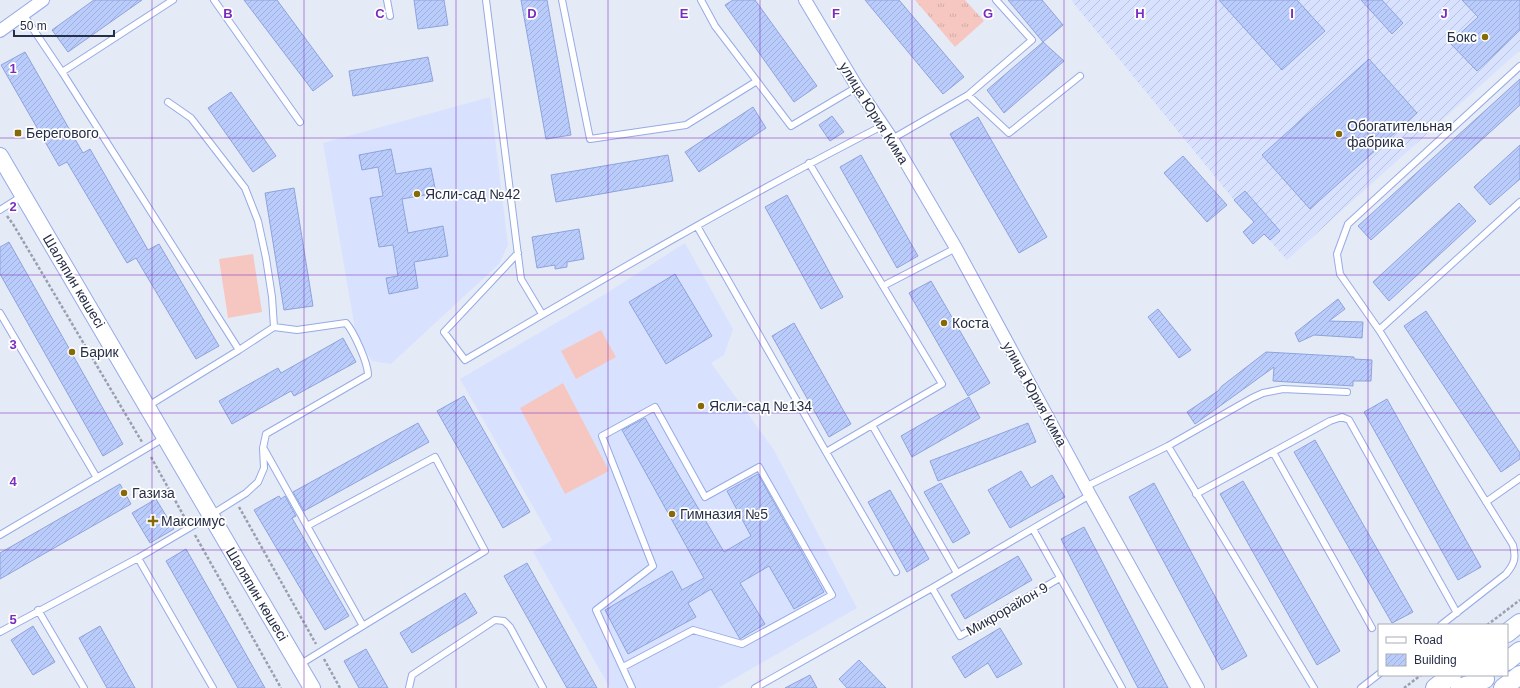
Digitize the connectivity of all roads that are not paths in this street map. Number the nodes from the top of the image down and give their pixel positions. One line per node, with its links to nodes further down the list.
1 (43, 0): 10 (street)
2 (173, 0): 14 (lane)
3 (214, 0): 20 (lane)
4 (387, 0): 11 (lane)
5 (486, 0): 30 (lane)
6 (562, 0): 16 (lane)
7 (701, 0): 16 (lane)
8 (805, 0): 17 (street, улица Юрия Кима)
9 (996, 0): 18 (lane)
10 (23, 14): 12 (street); 14 (lane)
11 (390, 16)
12 (0, 30)
13 (1520, 66): 35 (lane)
14 (62, 72): 36 (lane)
15 (1080, 76): 18 (lane)
16 (757, 81): 17 (lane)
17 (857, 87): 21 (street, улица Юрия Кима)
18 (968, 95): 22 (lane)
19 (168, 102): 34 (lane)
20 (300, 122)
21 (884, 125): 22 (street, улица Юрия Кима); 24 (lane)
22 (892, 139): 29 (street, улица Юрия Кима)
23 (0, 156): 25 (main road, Шаляпин көшесі)
24 (809, 163): 28 (lane); 31 (lane)
25 (23, 195): 27 (lane); 38 (main road, Шаляпин көшесі)
26 (1520, 202): 35 (lane)
27 (1, 210)
28 (697, 226): 33 (lane); 43 (lane)
29 (956, 248): 31 (lane); 47 (street, улица Юрия Кима)
30 (518, 253): 33 (lane); 33 (lane)
31 (883, 286): 39 (lane)
32 (0, 313): 45 (lane)
33 (542, 314)
34 (274, 327): 36 (lane); 42 (lane)
35 (1379, 330): 49 (lane)
36 (239, 350): 38 (lane)
37 (1347, 392): 41 (lane)
38 (148, 406): 40 (main road, Шаляпин көшесі)
39 (872, 425): 43 (lane); 56 (lane)
40 (166, 437): 45 (lane); 50 (main road, Шаляпин көшесі)
41 (1168, 446): 47 (lane); 48 (lane)
42 (263, 448): 50 (lane); 51 (lane)
43 (826, 452): 55 (lane)
44 (1273, 452): 48 (lane); 60 (lane); 64 (lane)
45 (97, 478): 53 (lane)
46 (1520, 478): 49 (lane)
47 (1088, 491): 52 (lane); 83 (street, улица Юрия Кима)
48 (1196, 494): 84 (lane)
49 (1486, 502): 60 (lane)
50 (211, 516): 54 (lane); 69 (main road, Шаляпин көшесі)
51 (308, 526): 63 (lane); 63 (lane)
52 (1033, 529): 56 (lane); 57 (lane)
53 (0, 535)
54 (138, 558): 59 (lane); 76 (lane)
55 (896, 572)
56 (957, 573): 58 (lane)
57 (1060, 578): 58 (lane, Микрорайон 9); 82 (lane)
58 (932, 588): 81 (lane)
59 (38, 610): 65 (lane); 75 (lane)
60 (1457, 613): 62 (lane)
61 (1520, 623): 66 (main road)
62 (1442, 624)
63 (363, 626): 69 (lane)
64 (1372, 628)
65 (0, 632)
66 (1508, 632)
67 (1520, 651): 68 (main road)
68 (1508, 660)
69 (299, 665): 77 (main road, Шаляпин көшесі)
70 (623, 667): 70 (lane); 80 (lane)
71 (1378, 675): 85 (lane)
72 (1520, 675): 88 (main road)
73 (1451, 676): 86 (main road)
74 (1482, 681): 87 (main road)
75 (84, 688)
76 (213, 688)
77 (312, 688)
78 (409, 688): 79 (lane)
79 (543, 688)
80 (632, 688)
81 (755, 688)
82 (1122, 688)
83 (1198, 688)
84 (1314, 688)
85 (1362, 688)
86 (1435, 688)
87 (1460, 688)
88 (1503, 688)

